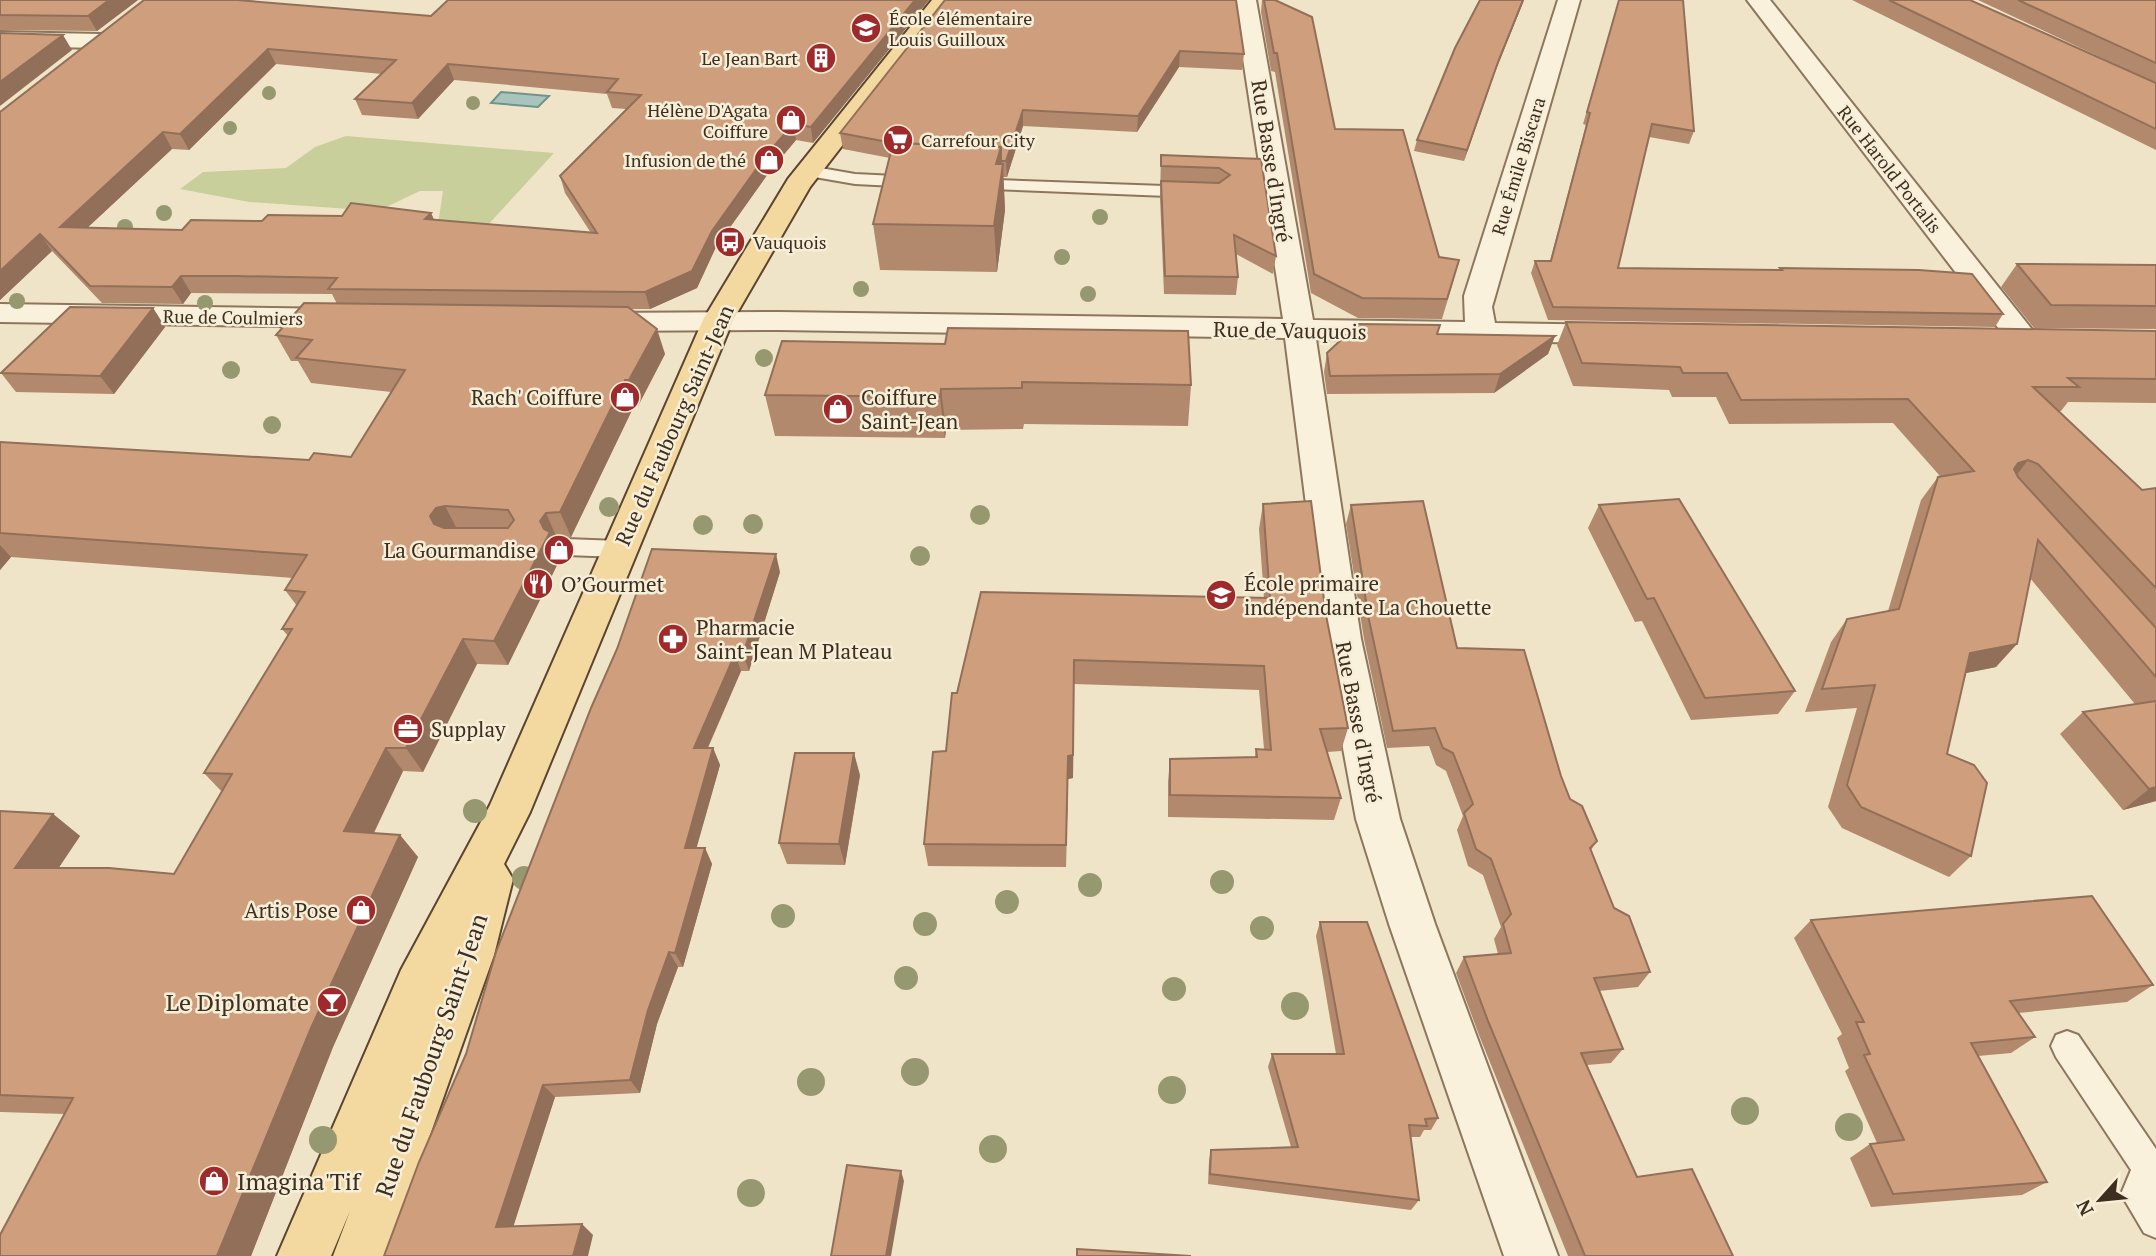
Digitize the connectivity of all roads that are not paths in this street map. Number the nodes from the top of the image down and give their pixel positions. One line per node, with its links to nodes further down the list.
1 (944, 0): 9 (main road, Rue du Faubourg Saint-Jean)
2 (1245, 0): 15 (street, Rue Basse d'Ingré)
3 (1569, 0): 16 (street, Rue Émile Biscara)
4 (1758, 0): 18 (street, Rue Harold Portalis)
5 (123, 25): 7 (street)
6 (0, 39): 7 (street)
7 (101, 41): 8 (street)
8 (75, 63)
9 (809, 171): 10 (lane); 13 (main road, Rue du Faubourg Saint-Jean)
10 (1217, 193)
11 (0, 313): 12 (street, Rue de Coulmiers)
12 (375, 319)
13 (718, 320): 14 (street); 15 (street, Rue de Vauquois); 20 (main road, Rue du Faubourg Saint-Jean)
14 (570, 321)
15 (1300, 330): 16 (street, Rue de Vauquois); 28 (street, Rue Basse d'Ingré)
16 (1482, 333): 17 (street, Rue de Vauquois)
17 (1647, 335)
18 (1988, 338)
19 (566, 547): 20 (lane)
20 (619, 549): 21 (main road, Rue du Faubourg Saint-Jean)
21 (508, 813): 22 (main road, Rue du Faubourg Saint-Jean); 27 (main road, Rue du Faubourg Saint-Jean)
22 (418, 986): 25 (main road, Rue du Faubourg Saint-Jean); 26 (lane, Rue du Faubourg Saint-Jean)
23 (2067, 1046): 24 (lane)
24 (2156, 1221)
25 (304, 1256)
26 (333, 1256)
27 (360, 1256)
28 (1531, 1256)

